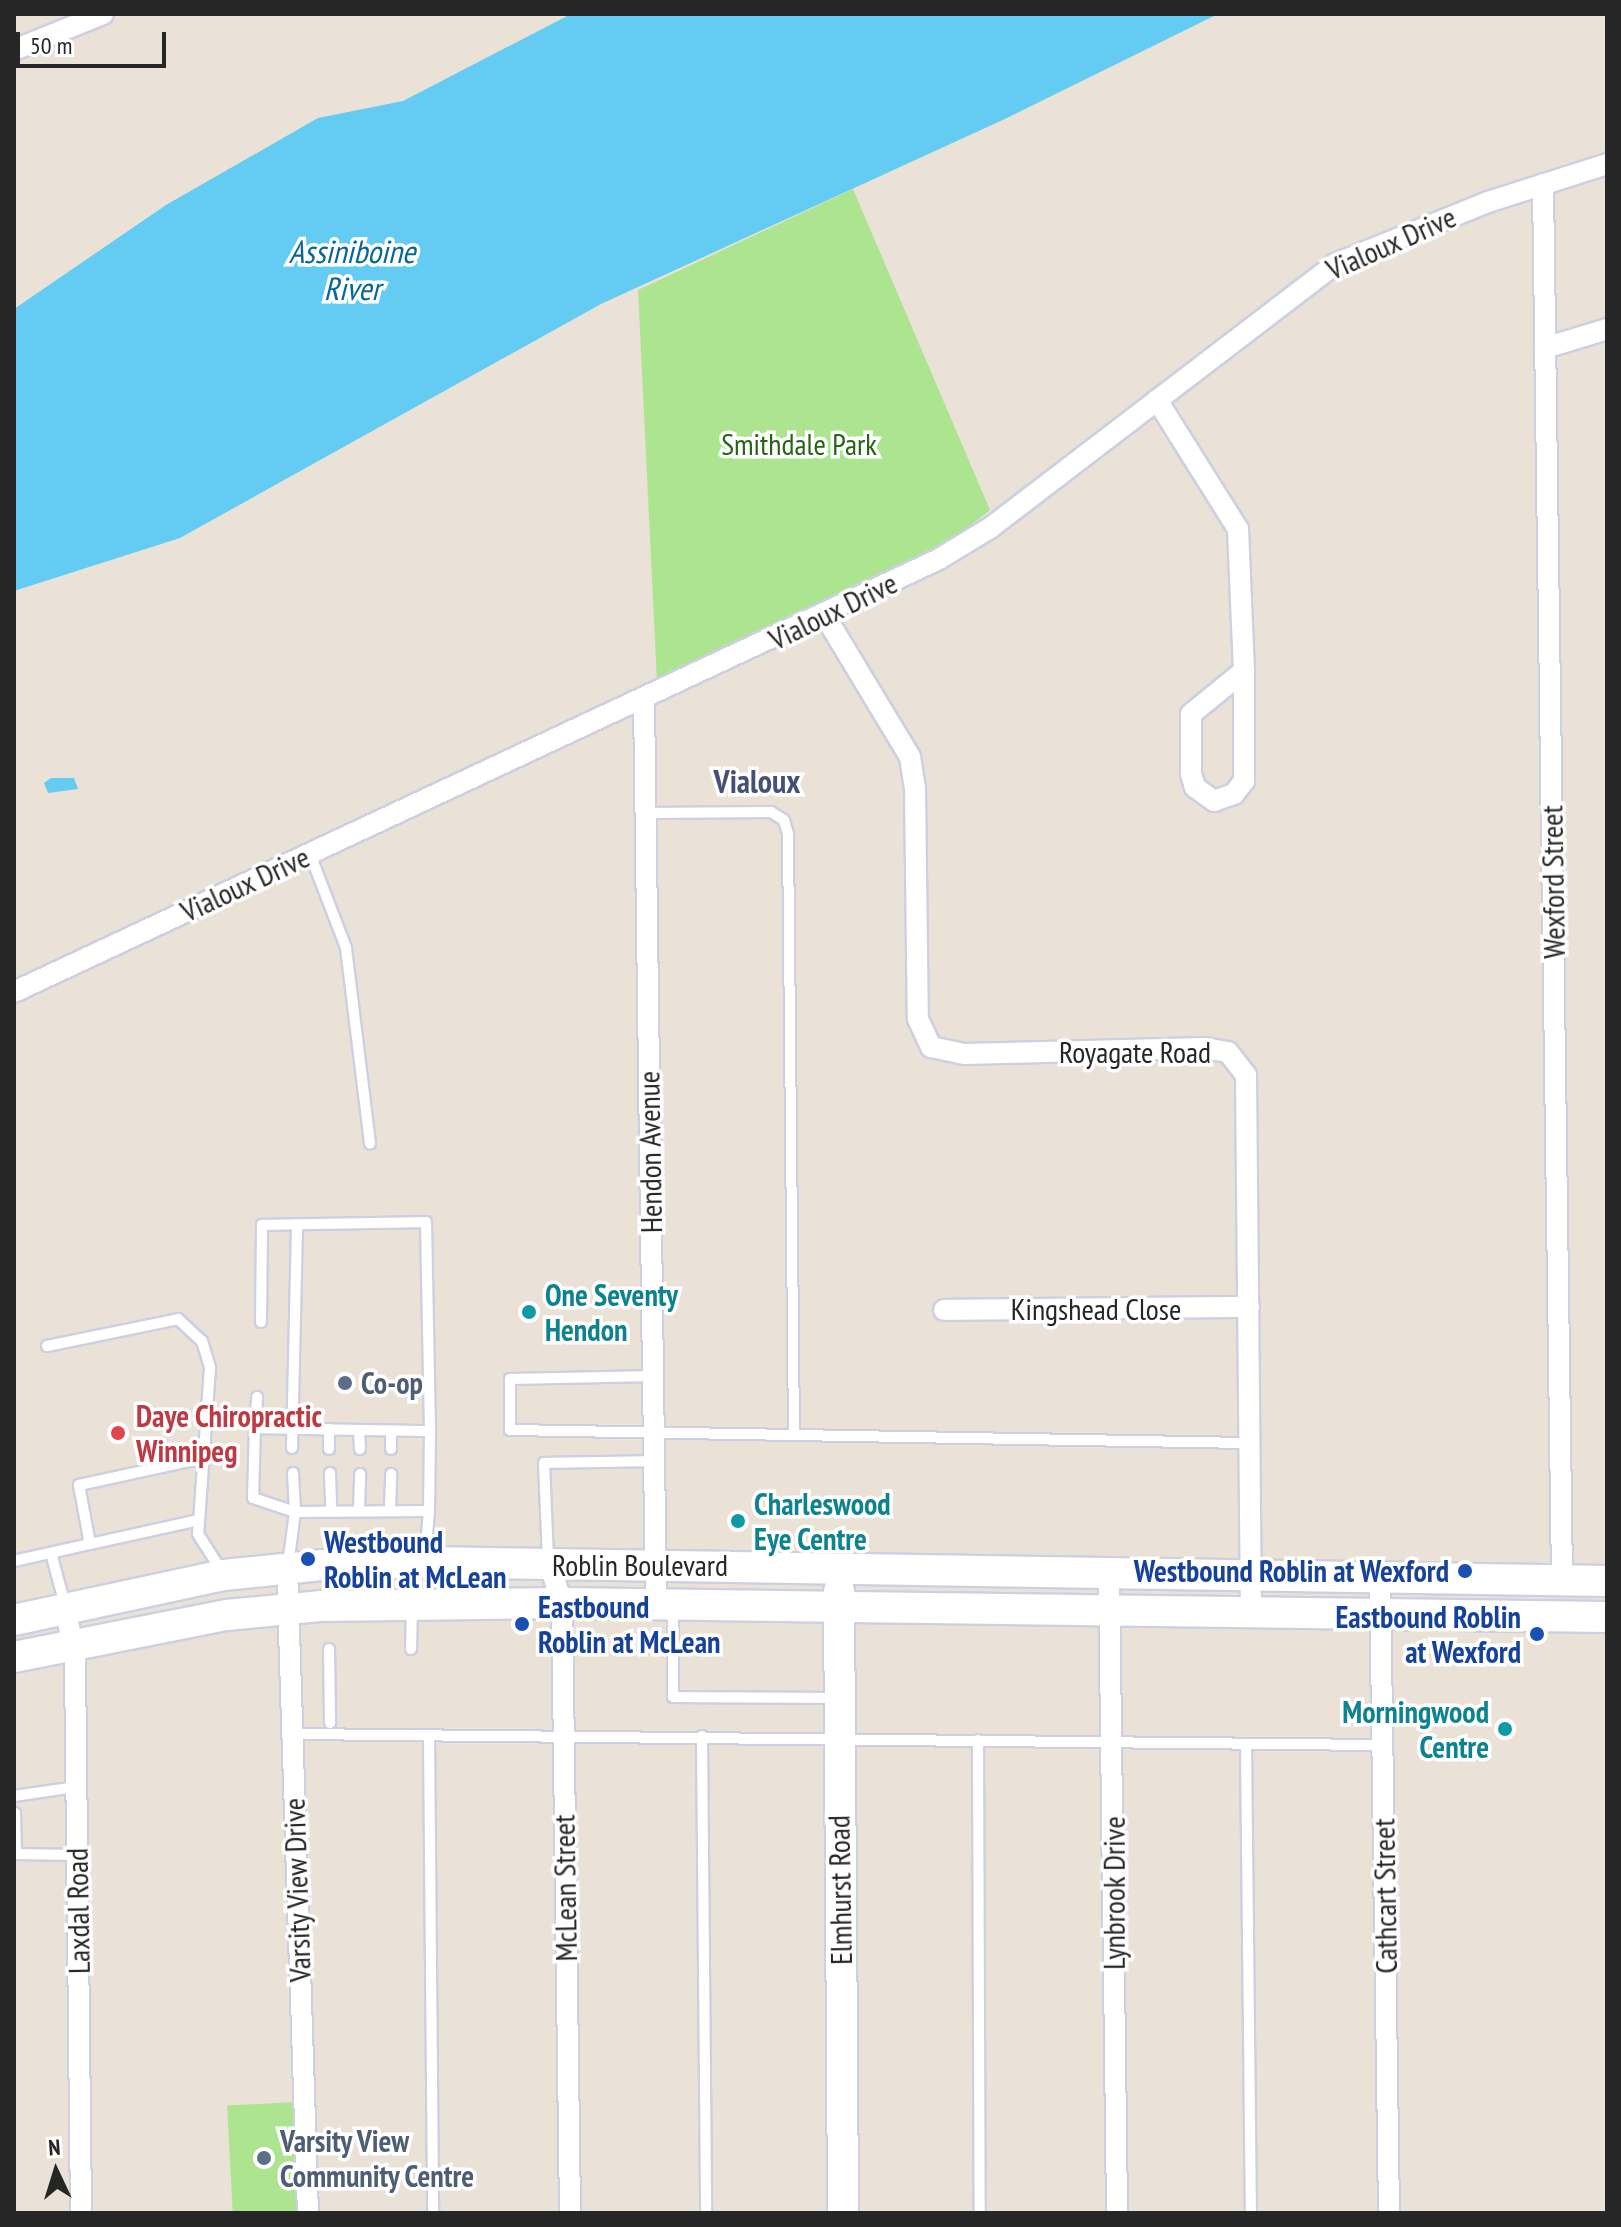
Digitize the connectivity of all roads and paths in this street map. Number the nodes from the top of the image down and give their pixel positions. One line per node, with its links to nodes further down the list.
1 (103, 14): 2 (street)
2 (14, 50)
3 (1607, 164): 4 (street, Vialoux Drive)
4 (1543, 184): 6 (street, Wexford Street); 7 (street, Vialoux Drive)
5 (1607, 329): 6 (street)
6 (1545, 348): 59 (street, Wexford Street)
7 (1157, 400): 8 (street, Vialoux Drive); 9 (street)
8 (825, 616): 10 (street, Vialoux Drive); 16 (street, Royagate Road)
9 (1244, 671): 9 (street)
10 (644, 698): 11 (street, Hendon Avenue); 12 (street, Vialoux Drive)
11 (646, 813): 20 (street, Hendon Avenue); 29 (lane)
12 (310, 854): 13 (street, Vialoux Drive); 14 (lane)
13 (14, 992)
14 (370, 1144)
15 (297, 1224): 18 (lane); 23 (lane); 27 (lane)
16 (1249, 1307): 17 (street, Kingshead Close); 30 (street, Royagate Road)
17 (944, 1310)
18 (261, 1322)
19 (47, 1346): 35 (lane)
20 (653, 1376): 28 (street, Hendon Avenue); 28 (lane)
21 (257, 1397): 22 (lane)
22 (255, 1428): 23 (lane); 45 (lane)
23 (289, 1428): 24 (lane); 31 (lane)
24 (329, 1429): 25 (lane); 32 (lane)
25 (359, 1430): 26 (lane); 33 (lane)
26 (391, 1431): 27 (lane); 34 (lane)
27 (430, 1431): 44 (lane)
28 (654, 1432): 29 (lane); 36 (street, Hendon Avenue)
29 (794, 1434): 30 (lane)
30 (1250, 1443): 57 (street, Royagate Road)
31 (292, 1448)
32 (329, 1449)
33 (360, 1449)
34 (391, 1449)
35 (204, 1458): 46 (lane); 47 (lane)
36 (654, 1461): 51 (street, Hendon Avenue); 52 (lane)
37 (293, 1473): 45 (lane)
38 (330, 1473): 43 (lane)
39 (360, 1474): 41 (lane)
40 (391, 1474): 42 (lane)
41 (359, 1509): 42 (lane); 43 (lane)
42 (390, 1509): 44 (lane)
43 (331, 1511): 45 (lane)
44 (429, 1511): 50 (lane)
45 (295, 1512): 54 (lane)
46 (199, 1520): 47 (lane); 56 (lane)
47 (90, 1544): 48 (lane)
48 (51, 1553): 49 (lane); 66 (lane)
49 (14, 1561)
50 (425, 1562): 52 (main road, Roblin Boulevard); 54 (main road, Roblin Boulevard)
51 (655, 1563): 52 (main road, Roblin Boulevard); 53 (main road, Roblin Boulevard); 63 (street, Hendon Avenue)
52 (550, 1566): 61 (street, McLean Street)
53 (839, 1567): 55 (main road, Roblin Boulevard); 65 (main road, Elmhurst Road)
54 (287, 1568): 56 (main road, Roblin Boulevard); 64 (street, Varsity View Drive)
55 (1109, 1574): 57 (main road, Roblin Boulevard); 67 (street, Lynbrook Drive)
56 (224, 1575): 66 (main road, Roblin Boulevard)
57 (1251, 1576): 58 (main road, Roblin Boulevard); 69 (street, Royagate Road)
58 (1380, 1578): 59 (main road, Roblin Boulevard); 68 (street, Cathcart Street)
59 (1562, 1580): 60 (main road, Roblin Boulevard)
60 (1607, 1581)
61 (562, 1603): 62 (main road, Roblin Boulevard); 63 (main road, Roblin Boulevard); 80 (street, McLean Street)
62 (412, 1605): 64 (main road, Roblin Boulevard); 74 (lane)
63 (664, 1606): 65 (main road, Roblin Boulevard); 76 (lane)
64 (289, 1609): 72 (main road, Roblin Boulevard); 78 (street, Varsity View Drive)
65 (839, 1609): 67 (main road, Roblin Boulevard); 76 (main road, Elmhurst Road)
66 (66, 1610): 71 (main road, Roblin Boulevard); 72 (street, Laxdal Road)
67 (1109, 1613): 69 (main road, Roblin Boulevard); 84 (street, Lynbrook Drive)
68 (1380, 1614): 69 (main road, Roblin Boulevard); 70 (main road, Roblin Boulevard); 86 (street, Cathcart Street)
69 (1251, 1615)
70 (1607, 1617)
71 (14, 1620)
72 (73, 1645): 75 (main road, Roblin Boulevard); 87 (street, Laxdal Road)
73 (329, 1649): 77 (lane)
74 (411, 1649)
75 (14, 1657)
76 (839, 1698): 82 (main road, Elmhurst Road)
77 (330, 1723)
78 (293, 1734): 79 (lane); 93 (street, Varsity View Drive)
79 (429, 1735): 80 (lane); 94 (lane)
80 (563, 1736): 81 (lane); 95 (street, McLean Street)
81 (702, 1736): 82 (lane); 96 (lane)
82 (839, 1736): 83 (lane); 97 (main road, Elmhurst Road)
83 (978, 1740): 84 (lane); 98 (lane)
84 (1113, 1744): 85 (lane); 99 (street, Lynbrook Drive)
85 (1246, 1745): 86 (lane); 100 (lane)
86 (1383, 1745): 101 (street, Cathcart Street)
87 (76, 1787): 88 (lane); 91 (street, Laxdal Road)
88 (14, 1796)
89 (15, 1813): 90 (lane)
90 (15, 1854): 91 (lane)
91 (77, 1855): 92 (street, Laxdal Road)
92 (81, 2213)
93 (308, 2213)
94 (433, 2213)
95 (570, 2213)
96 (706, 2213)
97 (843, 2213)
98 (980, 2213)
99 (1117, 2213)
100 (1251, 2213)
101 (1389, 2213)

